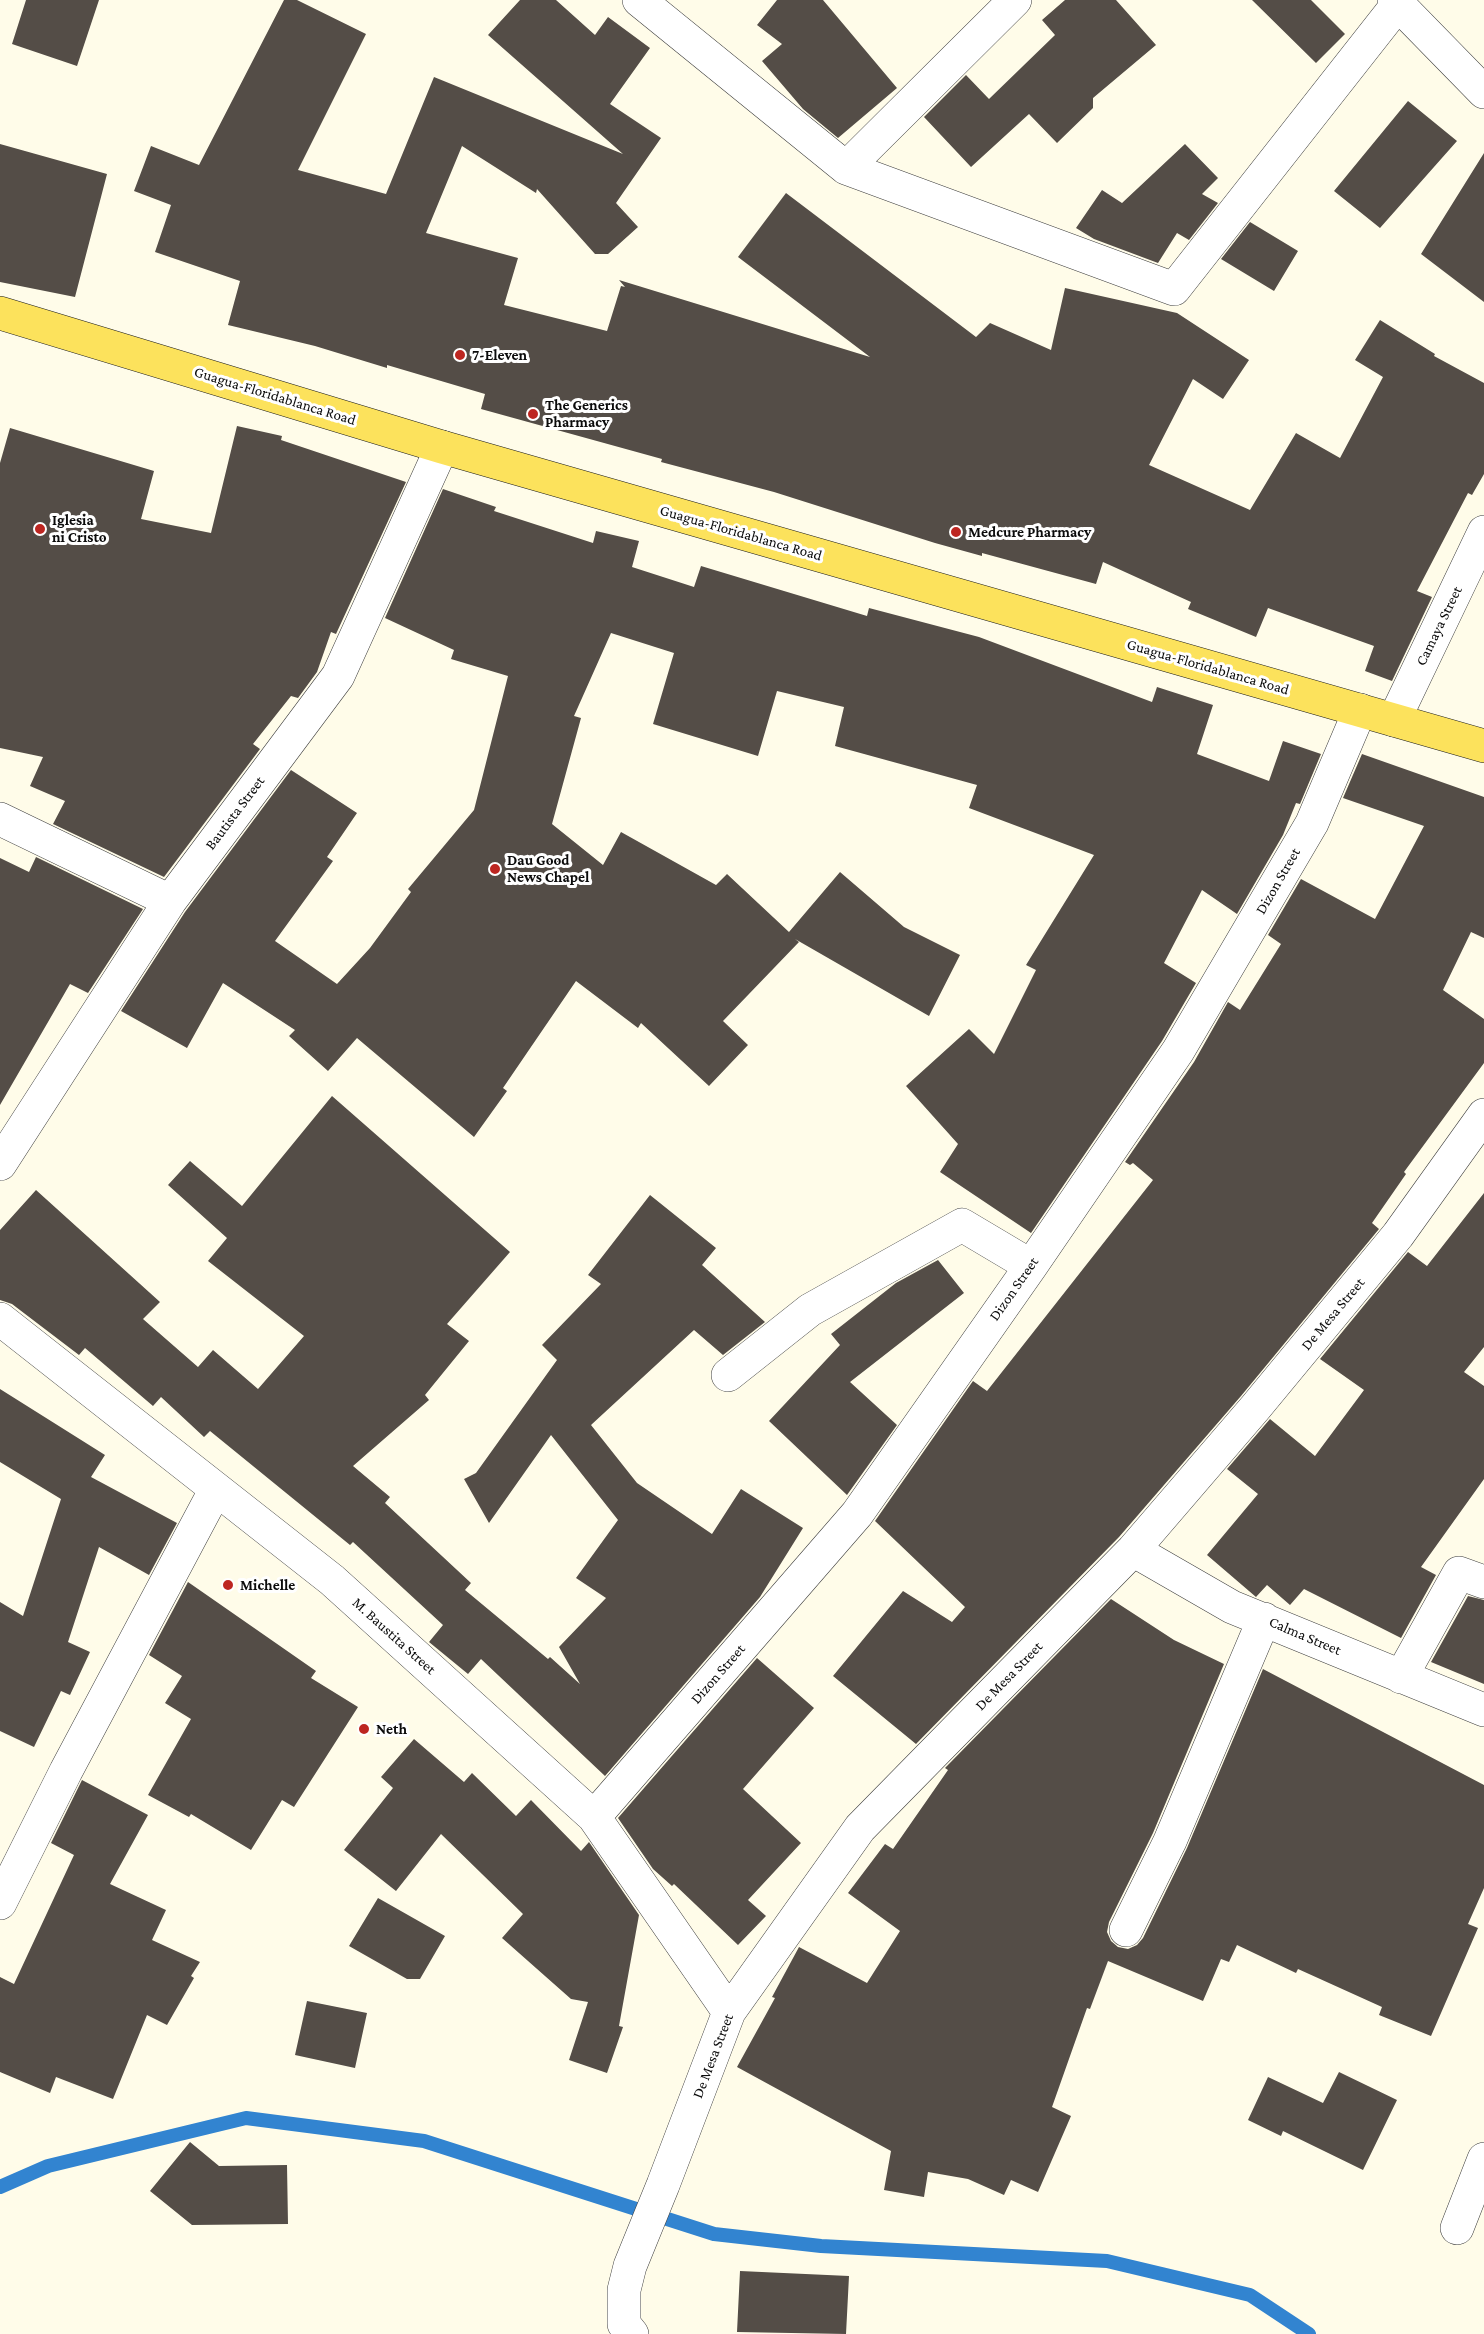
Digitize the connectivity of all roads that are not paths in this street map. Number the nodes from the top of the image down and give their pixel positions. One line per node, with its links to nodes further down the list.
1 (639, 0): 5 (street)
2 (1015, 0): 5 (street)
3 (1396, 2): 4 (street); 5 (street)
4 (1484, 92)
5 (846, 168)
6 (0, 313): 7 (main road, Guagua-Floridablanca Road)
7 (442, 447): 9 (main road, Guagua-Floridablanca Road); 13 (street, Bautista Street)
8 (1484, 532): 10 (street, Camaya Street)
9 (1360, 710): 10 (main road, Guagua-Floridablanca Road); 16 (street, Dizon Street)
10 (1394, 720): 11 (main road, Guagua-Floridablanca Road)
11 (1484, 746)
12 (0, 819): 13 (street)
13 (170, 901): 15 (street, Bautista Street)
14 (1484, 1115): 20 (street, De Mesa Street)
15 (0, 1164)
16 (1031, 1266): 18 (street); 25 (street, Dizon Street)
17 (0, 1318): 19 (street, M. Baustita Street)
18 (728, 1375)
19 (216, 1489): 25 (street, M. Baustita Street); 26 (street)
20 (1133, 1550): 22 (street, Calma Street); 28 (street, De Mesa Street)
21 (1484, 1582): 23 (street)
22 (1264, 1619): 23 (street, Calma Street); 27 (street)
23 (1401, 1677): 24 (street, Calma Street)
24 (1484, 1710)
25 (594, 1818): 28 (street, M. Baustita Street)
26 (0, 1903)
27 (1126, 1930)
28 (729, 2012): 31 (street, De Mesa Street)
29 (1484, 2159): 30 (street)
30 (1457, 2228)
31 (632, 2334)

